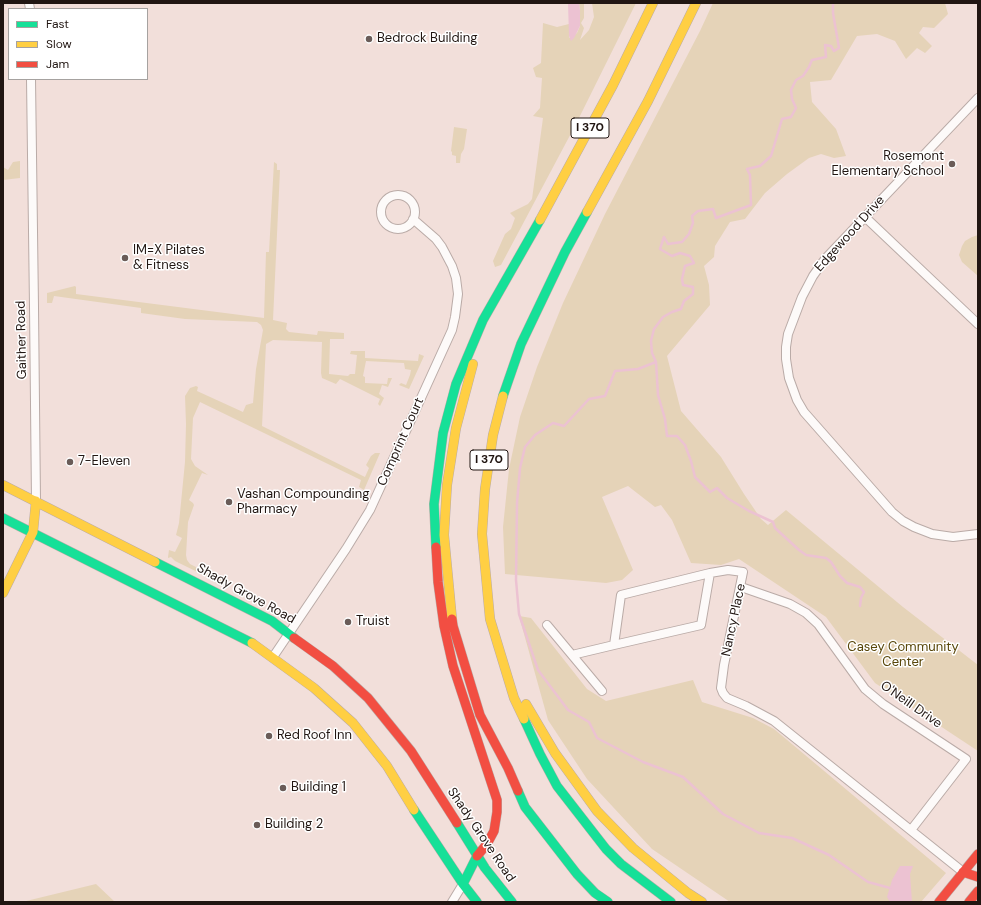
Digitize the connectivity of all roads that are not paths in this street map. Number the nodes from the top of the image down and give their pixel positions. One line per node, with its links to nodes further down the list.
1 (653, 3): 7 (main road, I 370)
2 (696, 3): 22 (main road, I 370)
3 (30, 80): 10 (street, Gaither Road)
4 (978, 98): 5 (street, Edgewood Drive)
5 (865, 217): 8 (street); 13 (street, Edgewood Drive)
6 (413, 219): 6 (street); 18 (street, Comprint Court)
7 (524, 250): 26 (main road); 34 (main road, I 370)
8 (978, 324)
9 (3, 485): 10 (main road, Shady Grove Road)
10 (36, 501): 12 (main road, Gaither Road); 18 (main road, Shady Grove Road)
11 (3, 518): 12 (main road)
12 (33, 532): 16 (main road, Gaither Road); 21 (main road)
13 (978, 534)
14 (710, 572): 15 (street, Nancy Place); 19 (street, Nancy Place); 19 (street)
15 (741, 587): 24 (street, Nancy Place); 24 (street, O'Neill Drive)
16 (3, 593)
17 (547, 625): 20 (street)
18 (290, 633): 21 (street, Comprint Court); 26 (main road, Shady Grove Road)
19 (614, 645): 20 (street)
20 (572, 655): 23 (street)
21 (273, 657): 29 (main road)
22 (504, 667): 35 (main road, I 370); 36 (main road)
23 (602, 691)
24 (911, 830): 27 (street)
25 (978, 854): 27 (main road)
26 (477, 856): 29 (main road); 33 (main road, Shady Grove Road)
27 (963, 872): 28 (main road); 37 (main road)
28 (978, 877)
29 (463, 884): 31 (street); 32 (main road)
30 (978, 891): 38 (main road)
31 (452, 902)
32 (477, 902)
33 (512, 902)
34 (608, 902)
35 (671, 902)
36 (702, 902)
37 (939, 902)
38 (969, 902)

